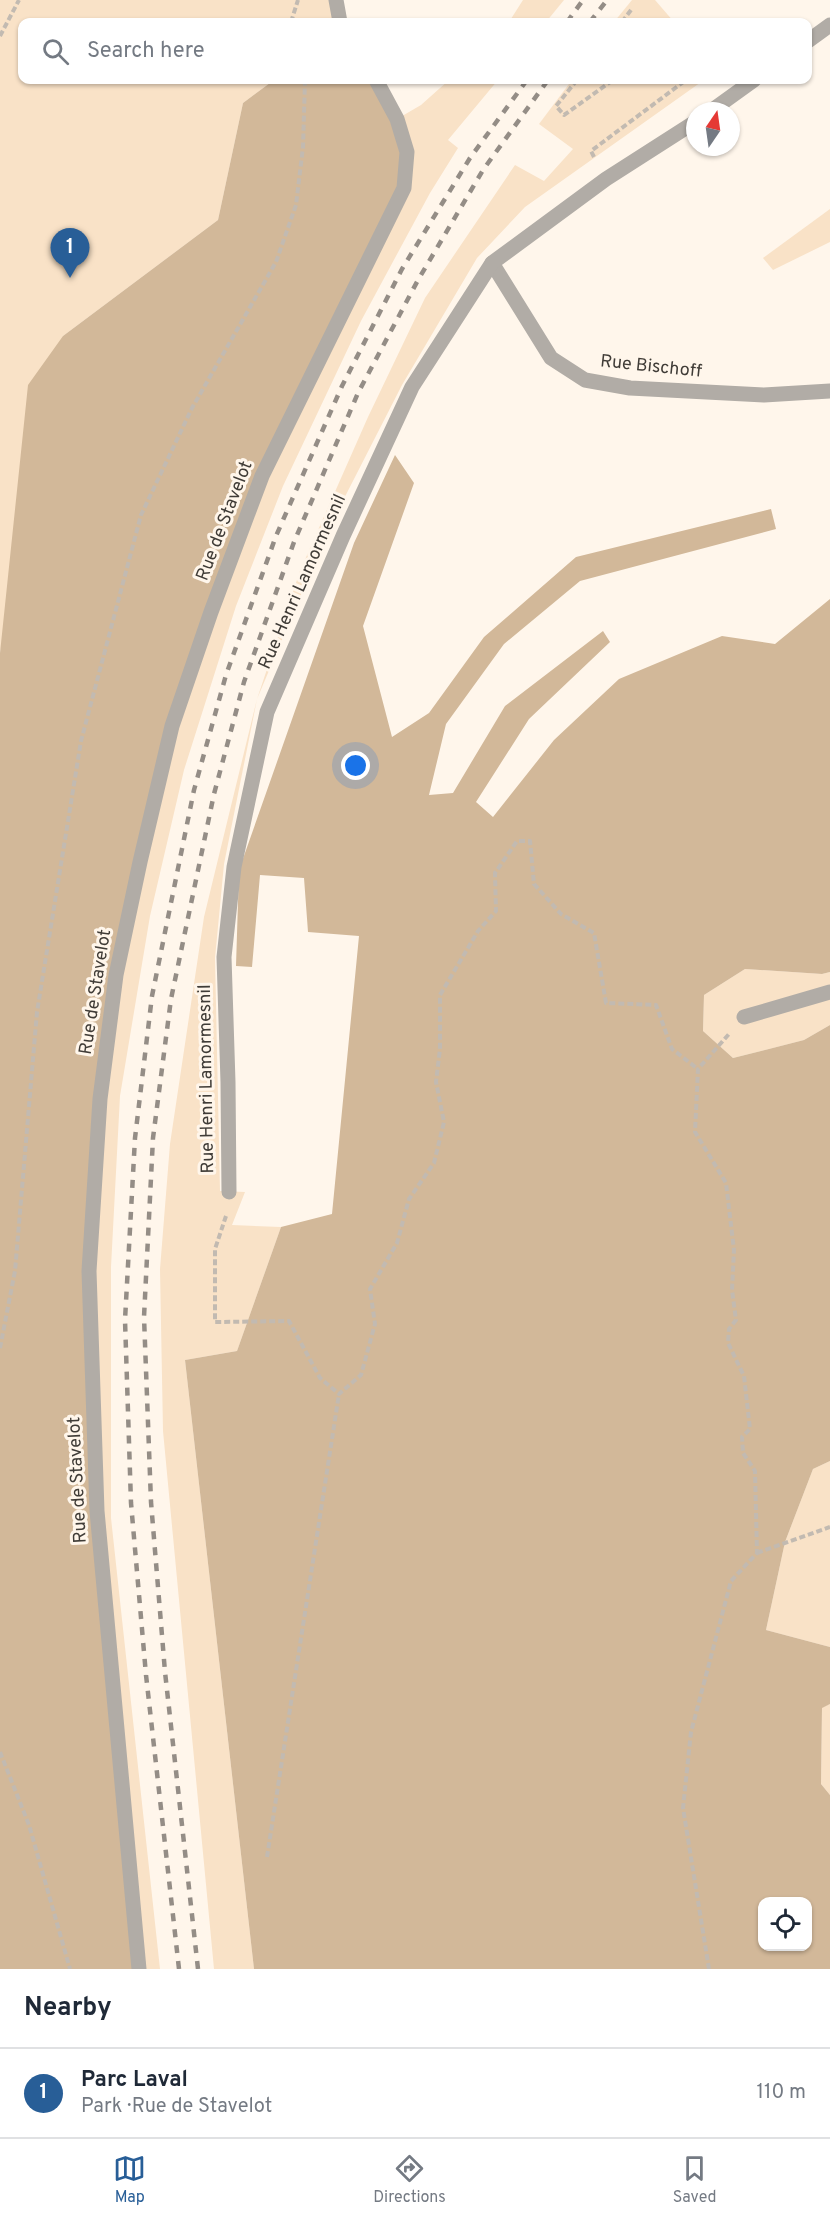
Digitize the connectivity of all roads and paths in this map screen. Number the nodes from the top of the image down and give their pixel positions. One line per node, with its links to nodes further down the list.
1 (19, 0): 9 (path)
2 (298, 0): 5 (path)
3 (336, 0): 6 (street)
4 (631, 10): 7 (path)
5 (292, 18)
6 (339, 18)
7 (625, 18)
8 (830, 25): 10 (street)
9 (0, 36)
10 (812, 38)
11 (305, 84): 26 (path)
12 (378, 84): 33 (street, Rue de Stavelot)
13 (574, 84): 14 (path)
14 (607, 84)
15 (681, 84): 19 (path)
16 (748, 84): 17 (street)
17 (723, 102)
18 (686, 128): 19 (street, Rue Henri Lamormesnil)
19 (606, 179): 20 (street, Rue Henri Lamormesnil)
20 (492, 263): 21 (street, Rue Bischoff); 25 (street, Rue Henri Lamormesnil)
21 (830, 391)
22 (830, 992): 23 (street)
23 (744, 1017): 24 (path)
24 (698, 1069): 27 (path); 29 (path)
25 (229, 1192): 27 (path)
26 (0, 1348)
27 (339, 1394): 31 (path)
28 (830, 1527): 29 (path)
29 (757, 1553): 34 (path)
30 (0, 1752): 32 (path)
31 (267, 1857)
32 (70, 1969)
33 (139, 1969)
34 (710, 1969)

